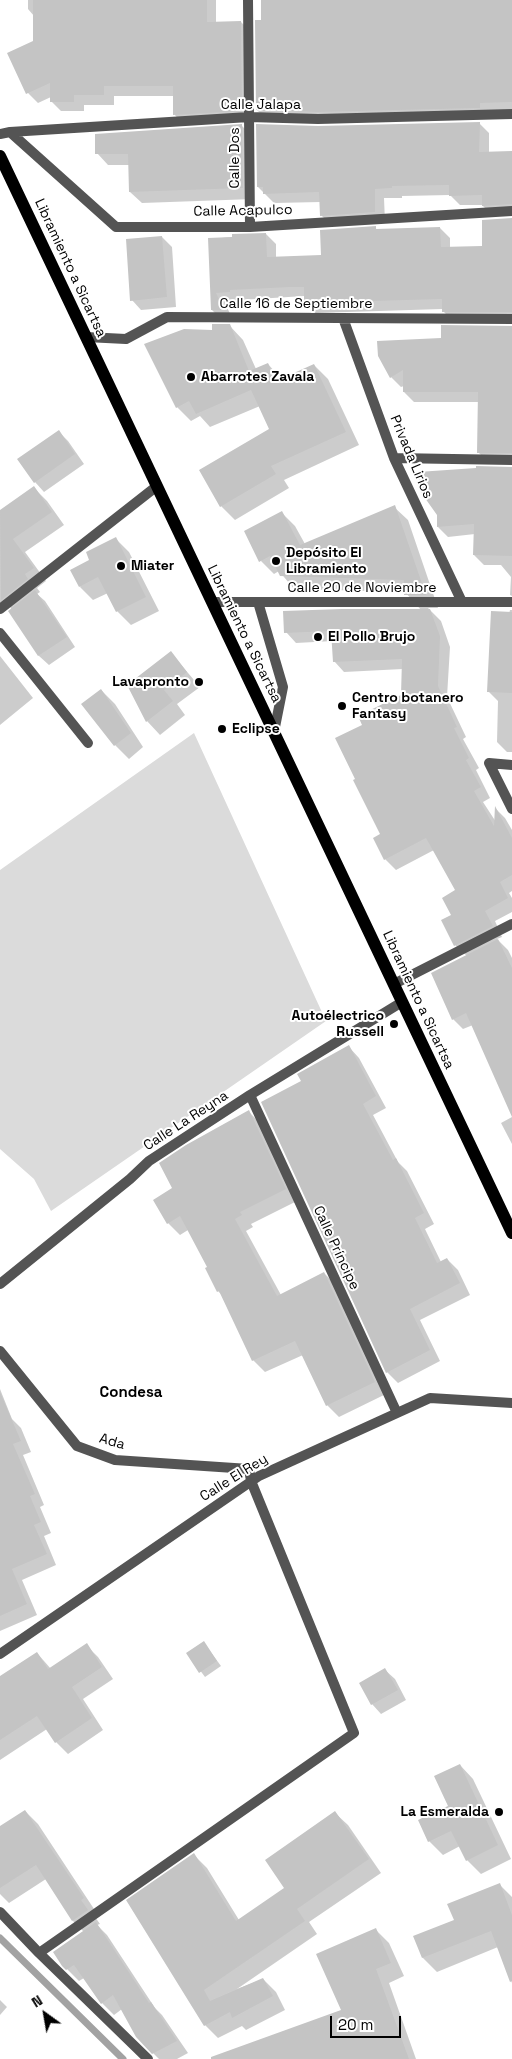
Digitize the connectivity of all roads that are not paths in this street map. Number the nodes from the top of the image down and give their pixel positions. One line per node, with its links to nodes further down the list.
1 (248, 0): 3 (street, Calle Dos)
2 (512, 114): 3 (street, Calle Jalapa)
3 (249, 117): 4 (street, Calle Jalapa); 7 (street, Calle Dos)
4 (5, 133): 7 (street, Calle Acapulco)
5 (0, 156): 10 (main road, Libramiento a Sicartsa)
6 (512, 211): 7 (street, Calle Acapulco)
7 (250, 226)
8 (343, 318): 9 (street, Calle 16 de Septiembre); 10 (street, Calle 16 de Septiembre); 11 (street, Privada Lirios)
9 (512, 319)
10 (86, 338): 13 (main road, Libramiento a Sicartsa)
11 (394, 458): 12 (street); 16 (street, Privada Lirios)
12 (512, 460)
13 (157, 486): 14 (main road, Libramiento a Sicartsa); 18 (street)
14 (212, 602): 15 (street, Calle 20 de Noviembre); 20 (main road, Libramiento a Sicartsa)
15 (258, 602): 16 (street, Calle 20 de Noviembre); 20 (street)
16 (462, 602): 17 (street, Calle 20 de Noviembre)
17 (512, 602)
18 (0, 608)
19 (0, 633): 21 (street)
20 (274, 732): 25 (main road, Libramiento a Sicartsa)
21 (88, 743)
22 (512, 764): 23 (street)
23 (512, 809)
24 (512, 924): 25 (street)
25 (394, 984): 26 (main road, Libramiento a Sicartsa)
26 (402, 1002): 27 (street, Calle La Reyna); 28 (main road, Libramiento a Sicartsa)
27 (250, 1095): 29 (street, Calle La Reyna); 32 (street, Calle Príncipe)
28 (512, 1233)
29 (0, 1284)
30 (0, 1351): 33 (street, Ada)
31 (512, 1403): 32 (street, Calle El Rey)
32 (397, 1413): 33 (street, Calle El Rey)
33 (251, 1481): 34 (street, Calle El Rey); 36 (street)
34 (0, 1654)
35 (0, 1912): 36 (street)
36 (39, 1954): 37 (street)
37 (148, 2059)

